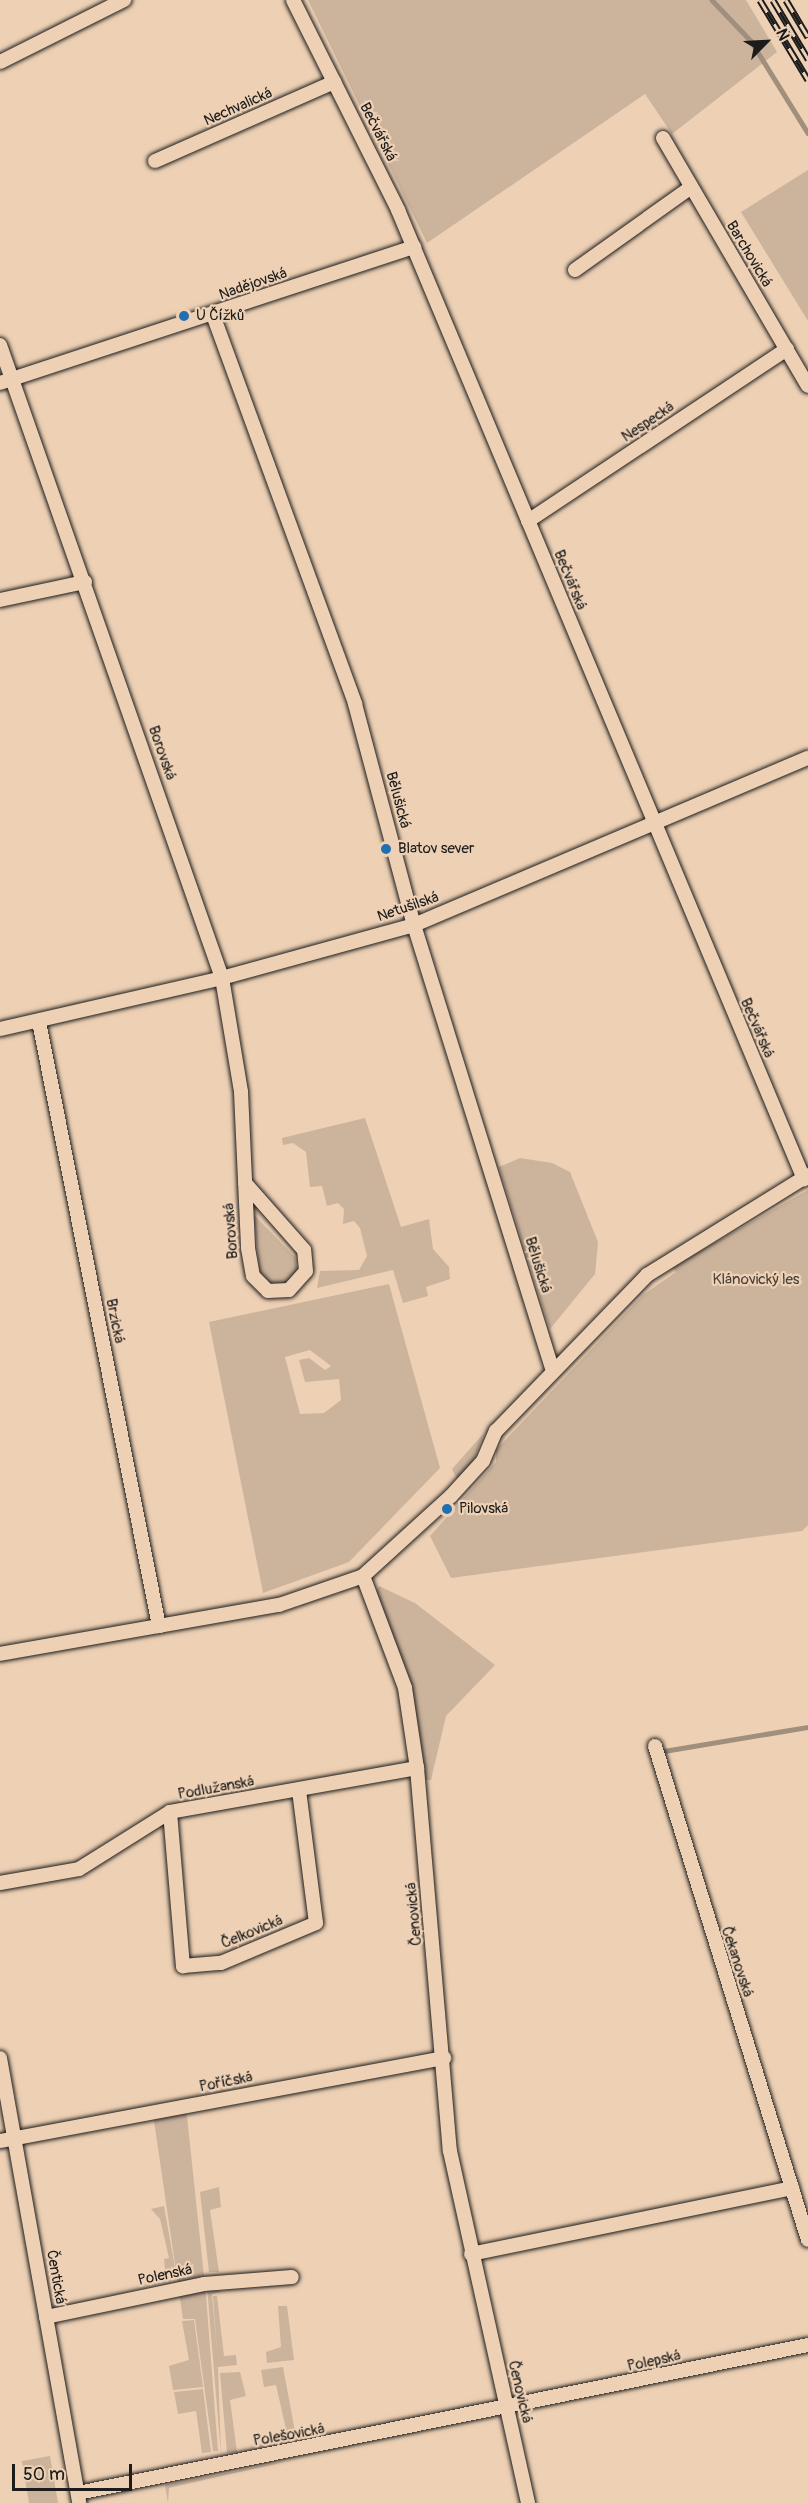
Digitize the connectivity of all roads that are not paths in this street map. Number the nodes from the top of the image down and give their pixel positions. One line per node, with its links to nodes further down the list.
1 (123, 0): 3 (street)
2 (293, 0): 4 (street, Bečvářská)
3 (0, 62)
4 (334, 82): 6 (street, Nechvalická); 8 (street, Bečvářská)
5 (663, 138): 7 (street, Barchovická)
6 (155, 161)
7 (690, 188): 9 (street); 12 (street, Barchovická)
8 (414, 247): 10 (street, Nadějovská); 16 (street, Bečvářská)
9 (575, 270)
10 (213, 315): 13 (street, Nadějovská); 21 (street, Bělušická)
11 (0, 345): 13 (street, Borovská)
12 (787, 350): 15 (street, Barchovická); 16 (street, Nespecká)
13 (15, 380): 14 (street, Nadějovská); 17 (street, Borovská)
14 (0, 383)
15 (808, 386)
16 (528, 521): 20 (street, Bečvářská)
17 (85, 582): 18 (street); 22 (street, Borovská)
18 (0, 600)
19 (808, 758): 20 (street, Netušilská)
20 (652, 826): 21 (street, Netušilská); 25 (street, Bečvářská)
21 (414, 925): 22 (street, Netušilská); 27 (street, Bělušická)
22 (222, 978): 23 (street, Netušilská); 26 (street, Borovská)
23 (39, 1022): 24 (street, Netušilská); 29 (street, Brzická)
24 (0, 1029)
25 (806, 1177): 27 (street)
26 (245, 1183): 26 (street, Borovská)
27 (553, 1370): 28 (street)
28 (363, 1576): 29 (street); 32 (street, Čenovická)
29 (159, 1626): 30 (street)
30 (0, 1654)
31 (655, 1746): 40 (street, Čekanovská)
32 (417, 1768): 33 (street, Podlužanská); 37 (street, Čenovická)
33 (299, 1790): 34 (street, Podlužanská); 34 (street, Čelkovická)
34 (170, 1812): 35 (street, Podlužanská)
35 (0, 1883)
36 (0, 2058): 38 (street, Čentická)
37 (444, 2058): 38 (street, Poříčská); 42 (street, Čenovická)
38 (14, 2138): 39 (street, Poříčská); 44 (street, Čentická)
39 (0, 2141)
40 (792, 2188): 41 (street, Čekanovská); 42 (street)
41 (808, 2240)
42 (471, 2254): 46 (street, Čenovická)
43 (292, 2277): 44 (street, Polenská)
44 (46, 2317): 47 (street, Čentická)
45 (808, 2345): 46 (street, Polepská)
46 (506, 2409): 47 (street, Polešovická); 48 (street, Čenovická)
47 (79, 2498)
48 (528, 2503)

